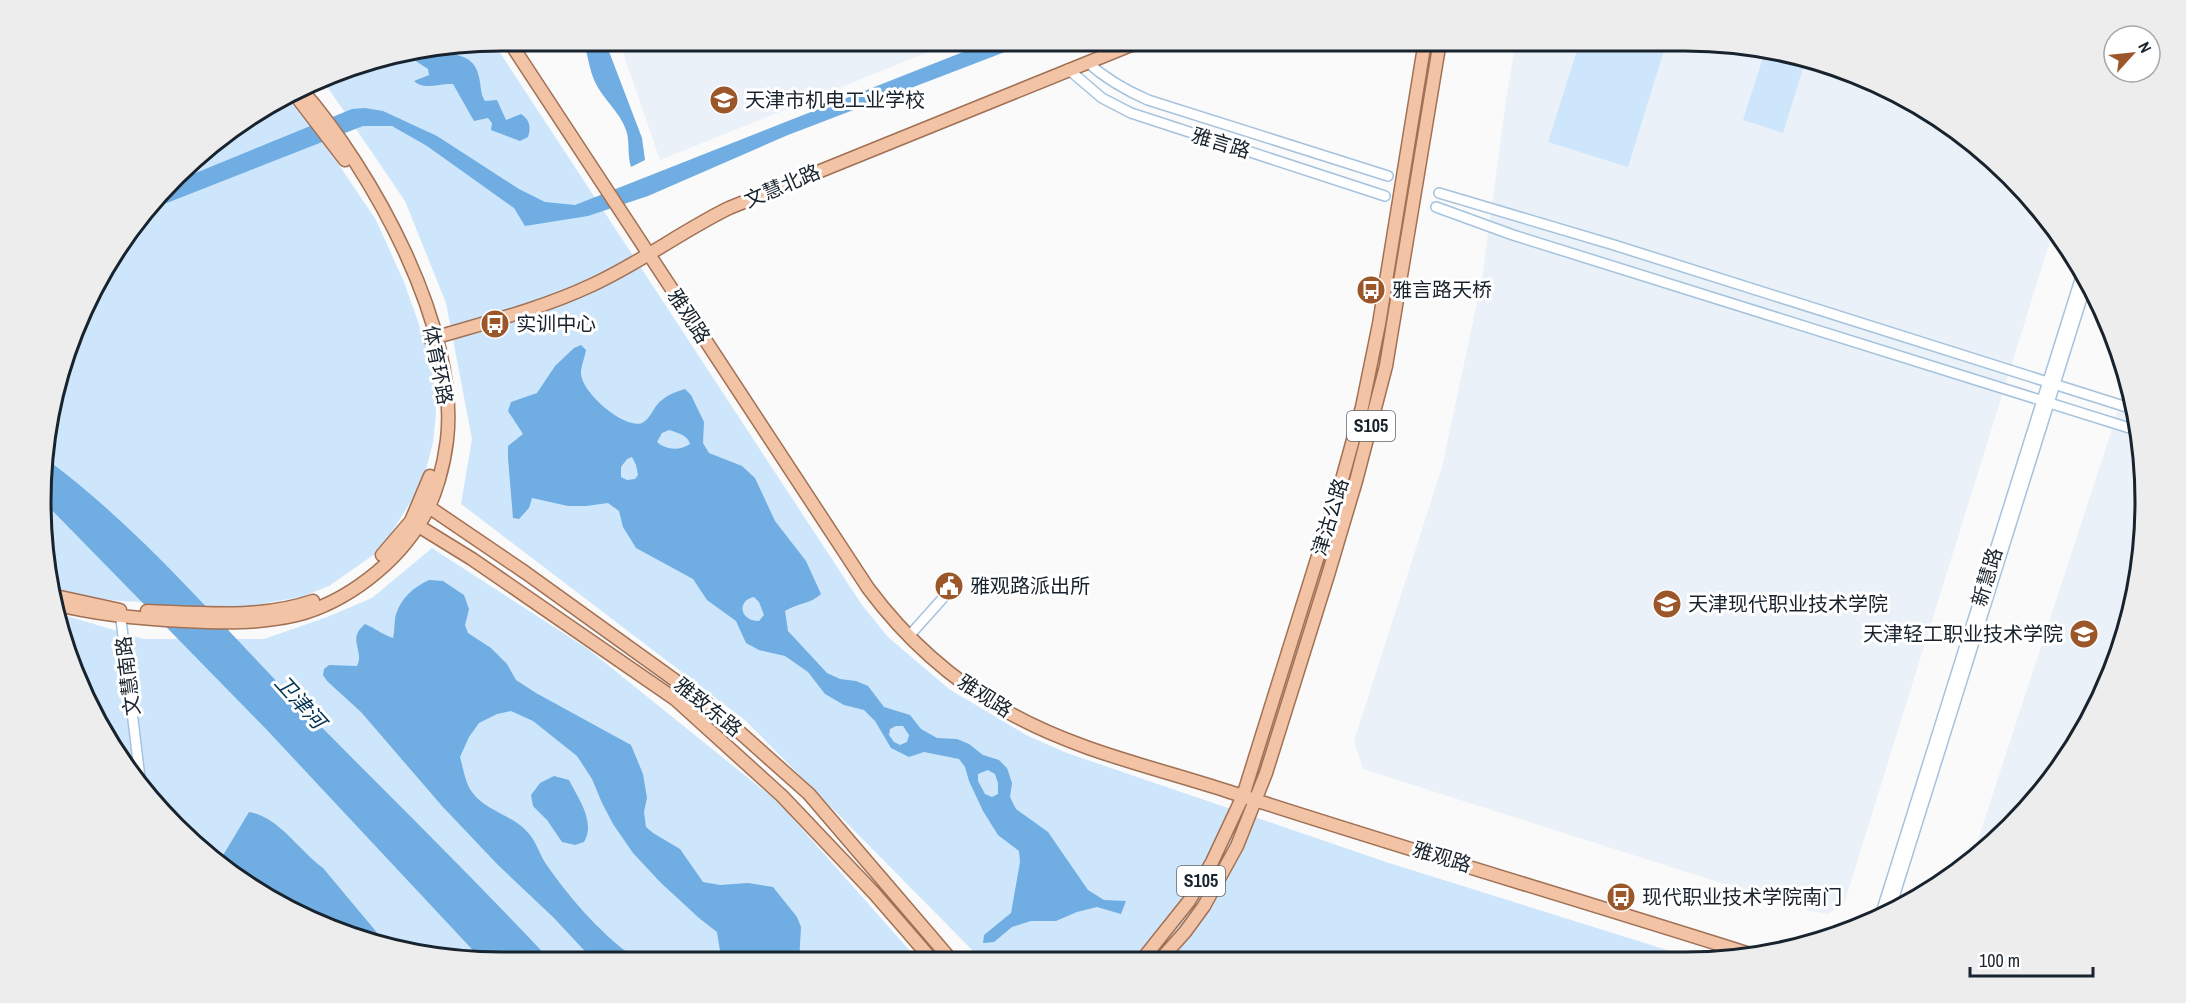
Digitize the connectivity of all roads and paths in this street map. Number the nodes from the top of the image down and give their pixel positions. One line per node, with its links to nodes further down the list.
1 (516, 51): 13 (main road, 雅观路)
2 (521, 51): 13 (main road, 雅观路)
3 (1094, 51): 19 (main road, 文慧北路)
4 (1114, 51): 7 (main road, 文慧北路)
5 (1423, 51): 42 (main road, 津沽公路 / S105)
6 (1438, 51): 43 (main road, 津沽公路 / S105)
7 (1087, 62): 8 (main road, 文慧北路); 12 (street, 雅言路)
8 (1068, 69): 15 (street, 雅言路); 19 (main road, 文慧北路)
9 (305, 96): 11 (main road, 体育环路)
10 (300, 98): 11 (main road, 体育环路)
11 (317, 115): 25 (main road, 体育环路)
12 (1388, 176)
13 (603, 180): 19 (main road, 雅观路)
14 (1439, 193): 17 (street)
15 (1385, 196)
16 (1436, 207): 18 (street)
17 (1502, 211): 18 (street); 20 (street)
18 (1498, 230): 22 (street)
19 (648, 249): 25 (main road, 文慧北路); 40 (main road, 雅观路)
20 (1684, 267): 22 (street); 24 (street)
21 (2079, 284): 28 (street, 新慧路)
22 (1677, 287): 26 (street)
23 (2084, 292): 28 (street, 新慧路)
24 (1869, 326): 26 (street); 27 (street)
25 (431, 335): 33 (main road, 体育环路)
26 (1861, 345): 29 (street)
27 (1999, 366): 28 (street); 29 (street)
28 (2051, 383): 30 (street, 新慧路); 31 (street)
29 (1992, 385): 30 (street)
30 (2046, 401): 32 (street); 44 (street, 新慧路); 45 (street, 新慧路)
31 (2124, 406)
32 (2128, 428)
33 (424, 504): 34 (main road, 体育环路); 49 (main road, 雅致东路)
34 (414, 523): 39 (main road, 体育环路); 48 (main road, 雅致东路)
35 (62, 598): 38 (main road, 体育环路)
36 (943, 598): 40 (street)
37 (64, 606): 38 (main road, 体育环路)
38 (121, 614): 39 (main road, 体育环路); 39 (main road, 体育环路); 41 (street, 文慧南路)
39 (221, 619)
40 (910, 634): 42 (main road, 雅观路)
41 (139, 769)
42 (1243, 794): 43 (main road, 雅观路); 50 (main road, 津沽公路 / S105)
43 (1257, 798): 46 (main road, 雅观路); 47 (main road, 雅观路); 51 (main road, 津沽公路 / S105)
44 (1893, 901)
45 (1883, 906)
46 (1743, 948)
47 (1734, 949)
48 (925, 952)
49 (944, 952)
50 (1148, 952)
51 (1167, 952)

